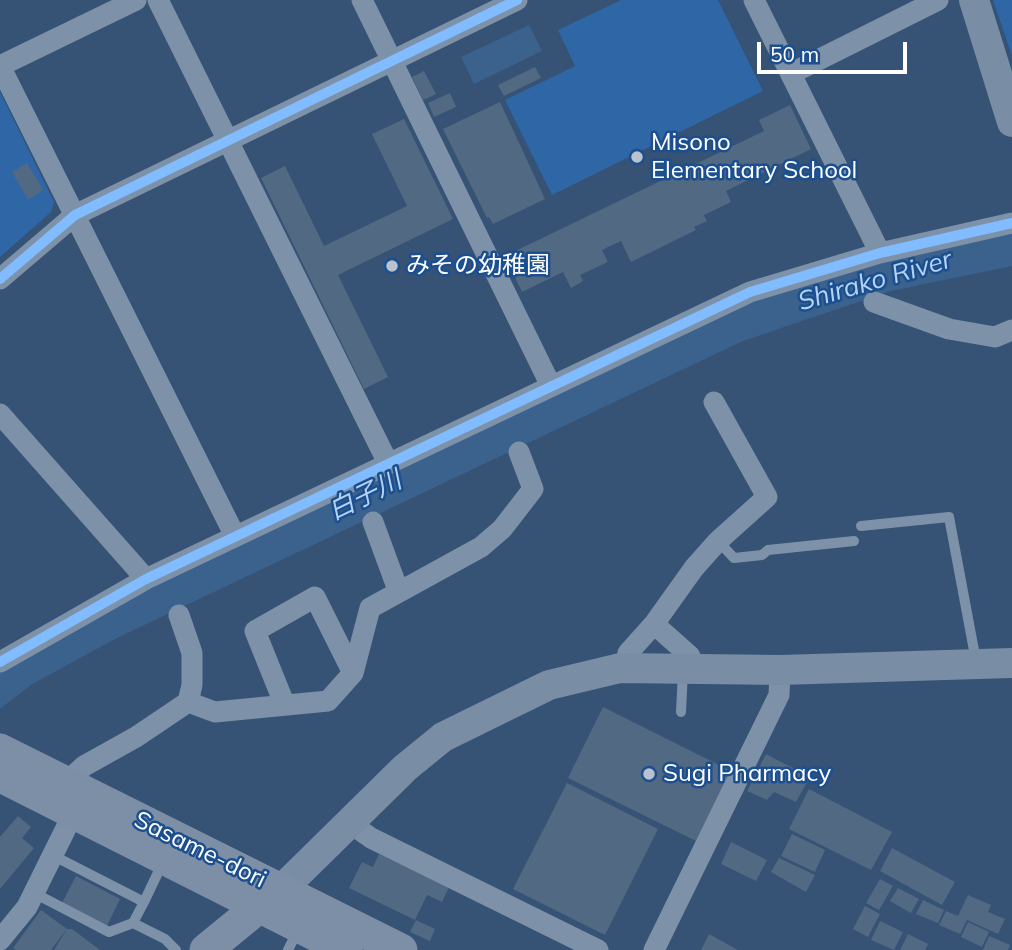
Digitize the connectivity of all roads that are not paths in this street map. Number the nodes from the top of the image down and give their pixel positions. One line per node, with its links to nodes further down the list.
1 (136, 0): 9 (street)
2 (158, 0): 12 (street)
3 (362, 0): 8 (street)
4 (517, 0): 8 (street)
5 (754, 0): 10 (street)
6 (938, 0): 10 (street)
7 (974, 0): 11 (street)
8 (394, 61): 12 (street); 19 (street)
9 (0, 66): 13 (street)
10 (792, 73): 15 (street)
11 (1012, 122)
12 (227, 139): 13 (street); 23 (street)
13 (75, 215): 16 (street); 26 (street)
14 (1012, 223): 15 (street)
15 (880, 253): 19 (street)
16 (0, 279)
17 (874, 302): 18 (street)
18 (1012, 330)
19 (551, 386): 23 (street)
20 (714, 401): 27 (street)
21 (0, 414): 29 (street)
22 (519, 452): 30 (street)
23 (388, 463): 26 (street)
24 (373, 522): 30 (street)
25 (861, 526): 35 (lane)
26 (235, 536): 29 (street)
27 (718, 541): 28 (lane); 32 (street)
28 (854, 541)
29 (146, 579): 33 (street)
30 (398, 590): 39 (street)
31 (179, 615): 40 (street)
32 (654, 624): 36 (street); 37 (street)
33 (2, 658)
34 (1012, 663): 35 (street)
35 (976, 664): 38 (street)
36 (626, 668): 37 (street); 46 (street)
37 (687, 668): 38 (street); 42 (lane)
38 (780, 670): 60 (street)
39 (353, 673): 41 (street); 41 (street)
40 (188, 702): 41 (street); 45 (street)
41 (285, 703)
42 (681, 712)
43 (0, 750): 45 (main road, Sasame-dori)
44 (0, 775): 45 (main road, Sasame-dori)
45 (69, 798): 47 (street); 48 (main road, Sasame-dori); 50 (main road, Sasame-dori)
46 (350, 823): 50 (street); 59 (street)
47 (52, 855): 49 (street); 51 (lane)
48 (165, 860): 50 (main road, Sasame-dori); 51 (lane)
49 (33, 893): 52 (lane); 54 (street)
50 (269, 898): 53 (main road, Sasame-dori); 56 (main road); 58 (main road, Sasame-dori)
51 (144, 902): 52 (lane)
52 (133, 923): 55 (lane)
53 (294, 939): 57 (main road, Sasame-dori)
54 (0, 940)
55 (176, 950)
56 (206, 950)
57 (346, 950)
58 (401, 950)
59 (598, 950)
60 (654, 950)

